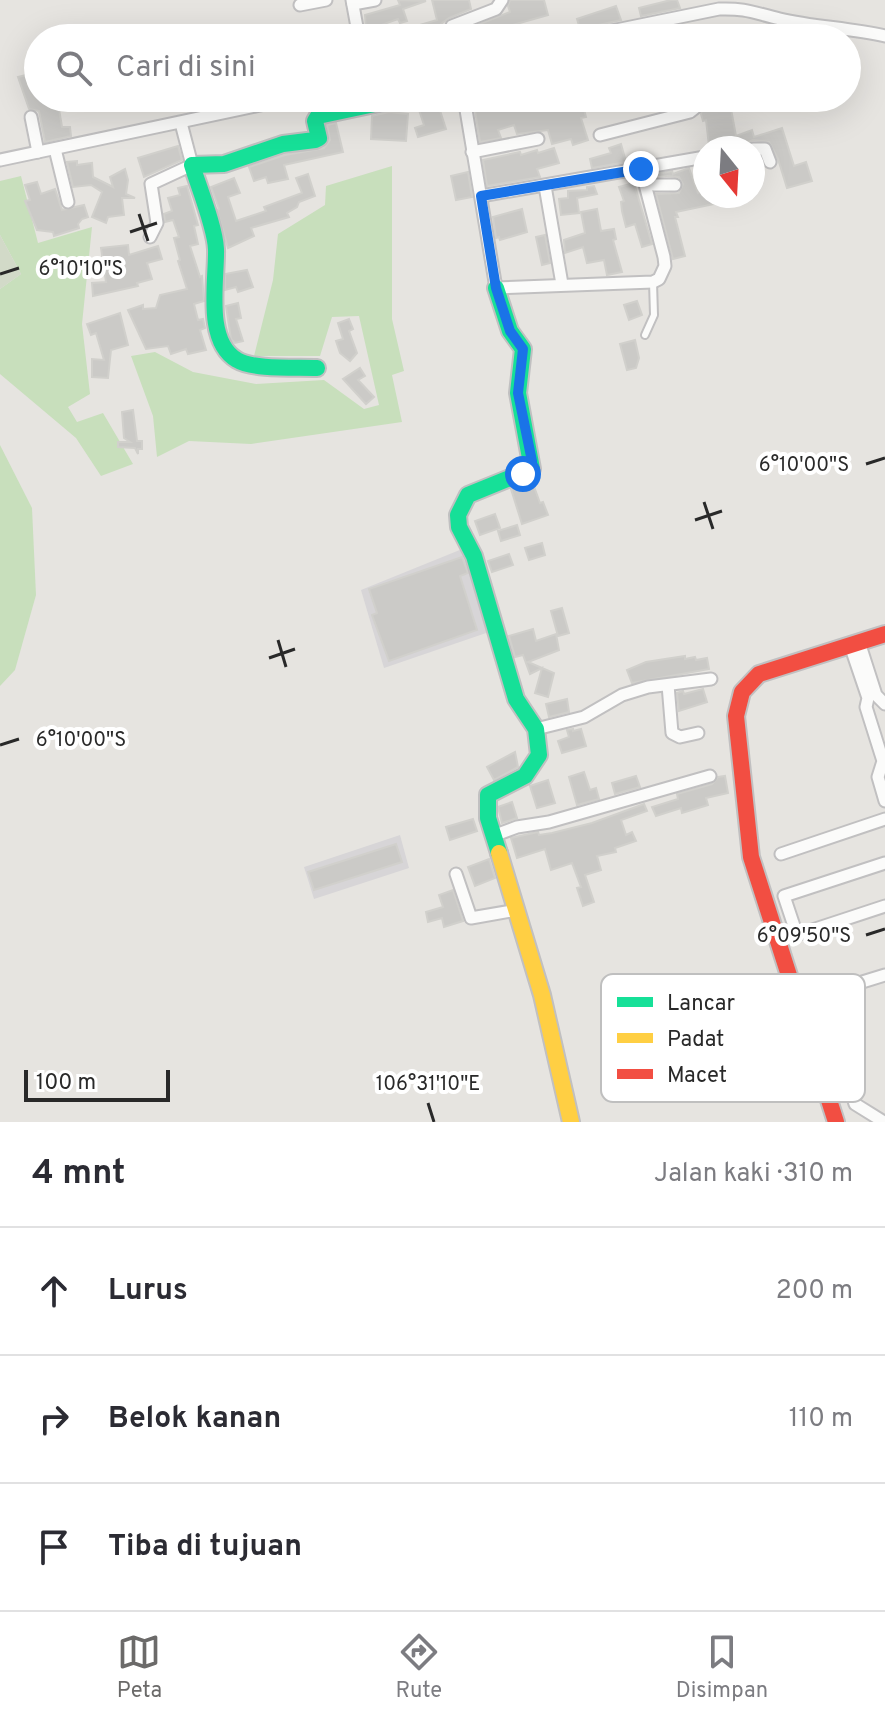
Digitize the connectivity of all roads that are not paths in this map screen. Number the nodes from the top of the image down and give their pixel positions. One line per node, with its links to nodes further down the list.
1 (326, 0): 5 (street)
2 (375, 0): 4 (street)
3 (502, 0): 8 (street)
4 (353, 2): 7 (street)
5 (300, 5)
6 (719, 22): 9 (street); 10 (street); 11 (street)
7 (357, 24)
8 (457, 24)
9 (702, 24)
10 (726, 24)
11 (820, 24)
12 (861, 30): 13 (street)
13 (885, 36)
14 (230, 112): 19 (street)
15 (332, 112): 29 (street)
16 (466, 112): 25 (street)
17 (690, 112): 20 (street)
18 (31, 117): 24 (street)
19 (181, 123): 22 (street); 29 (street)
20 (600, 135)
21 (538, 139): 25 (street)
22 (55, 149): 24 (street); 34 (street)
23 (765, 149): 28 (street)
24 (38, 152): 26 (street)
25 (472, 152): 33 (street)
26 (0, 160)
27 (693, 160): 30 (street)
28 (770, 162)
29 (192, 165): 35 (street); 40 (street)
30 (642, 174): 31 (street); 32 (street); 36 (street)
31 (675, 185)
32 (545, 186): 33 (street); 37 (street)
33 (481, 196): 38 (street)
34 (68, 202)
35 (150, 237)
36 (653, 282): 37 (street); 39 (lane)
37 (562, 284): 38 (street)
38 (496, 288): 46 (street)
39 (645, 335)
40 (317, 368)
41 (885, 634): 42 (street)
42 (854, 643): 45 (street); 58 (street)
43 (711, 679): 44 (street)
44 (668, 685): 46 (street); 47 (street)
45 (876, 699): 48 (street)
46 (536, 729): 52 (street)
47 (698, 733)
48 (884, 761): 50 (street)
49 (710, 776): 52 (street)
50 (885, 801)
51 (885, 819): 53 (street)
52 (493, 836): 57 (street)
53 (781, 854)
54 (885, 863): 56 (street)
55 (456, 874): 57 (street)
56 (885, 906)
57 (517, 910): 64 (street)
58 (789, 974)
59 (885, 975): 60 (street)
60 (865, 981)
61 (830, 1102): 65 (street)
62 (854, 1102): 63 (street)
63 (870, 1119): 66 (street)
64 (571, 1122)
65 (836, 1122)
66 (884, 1122)

